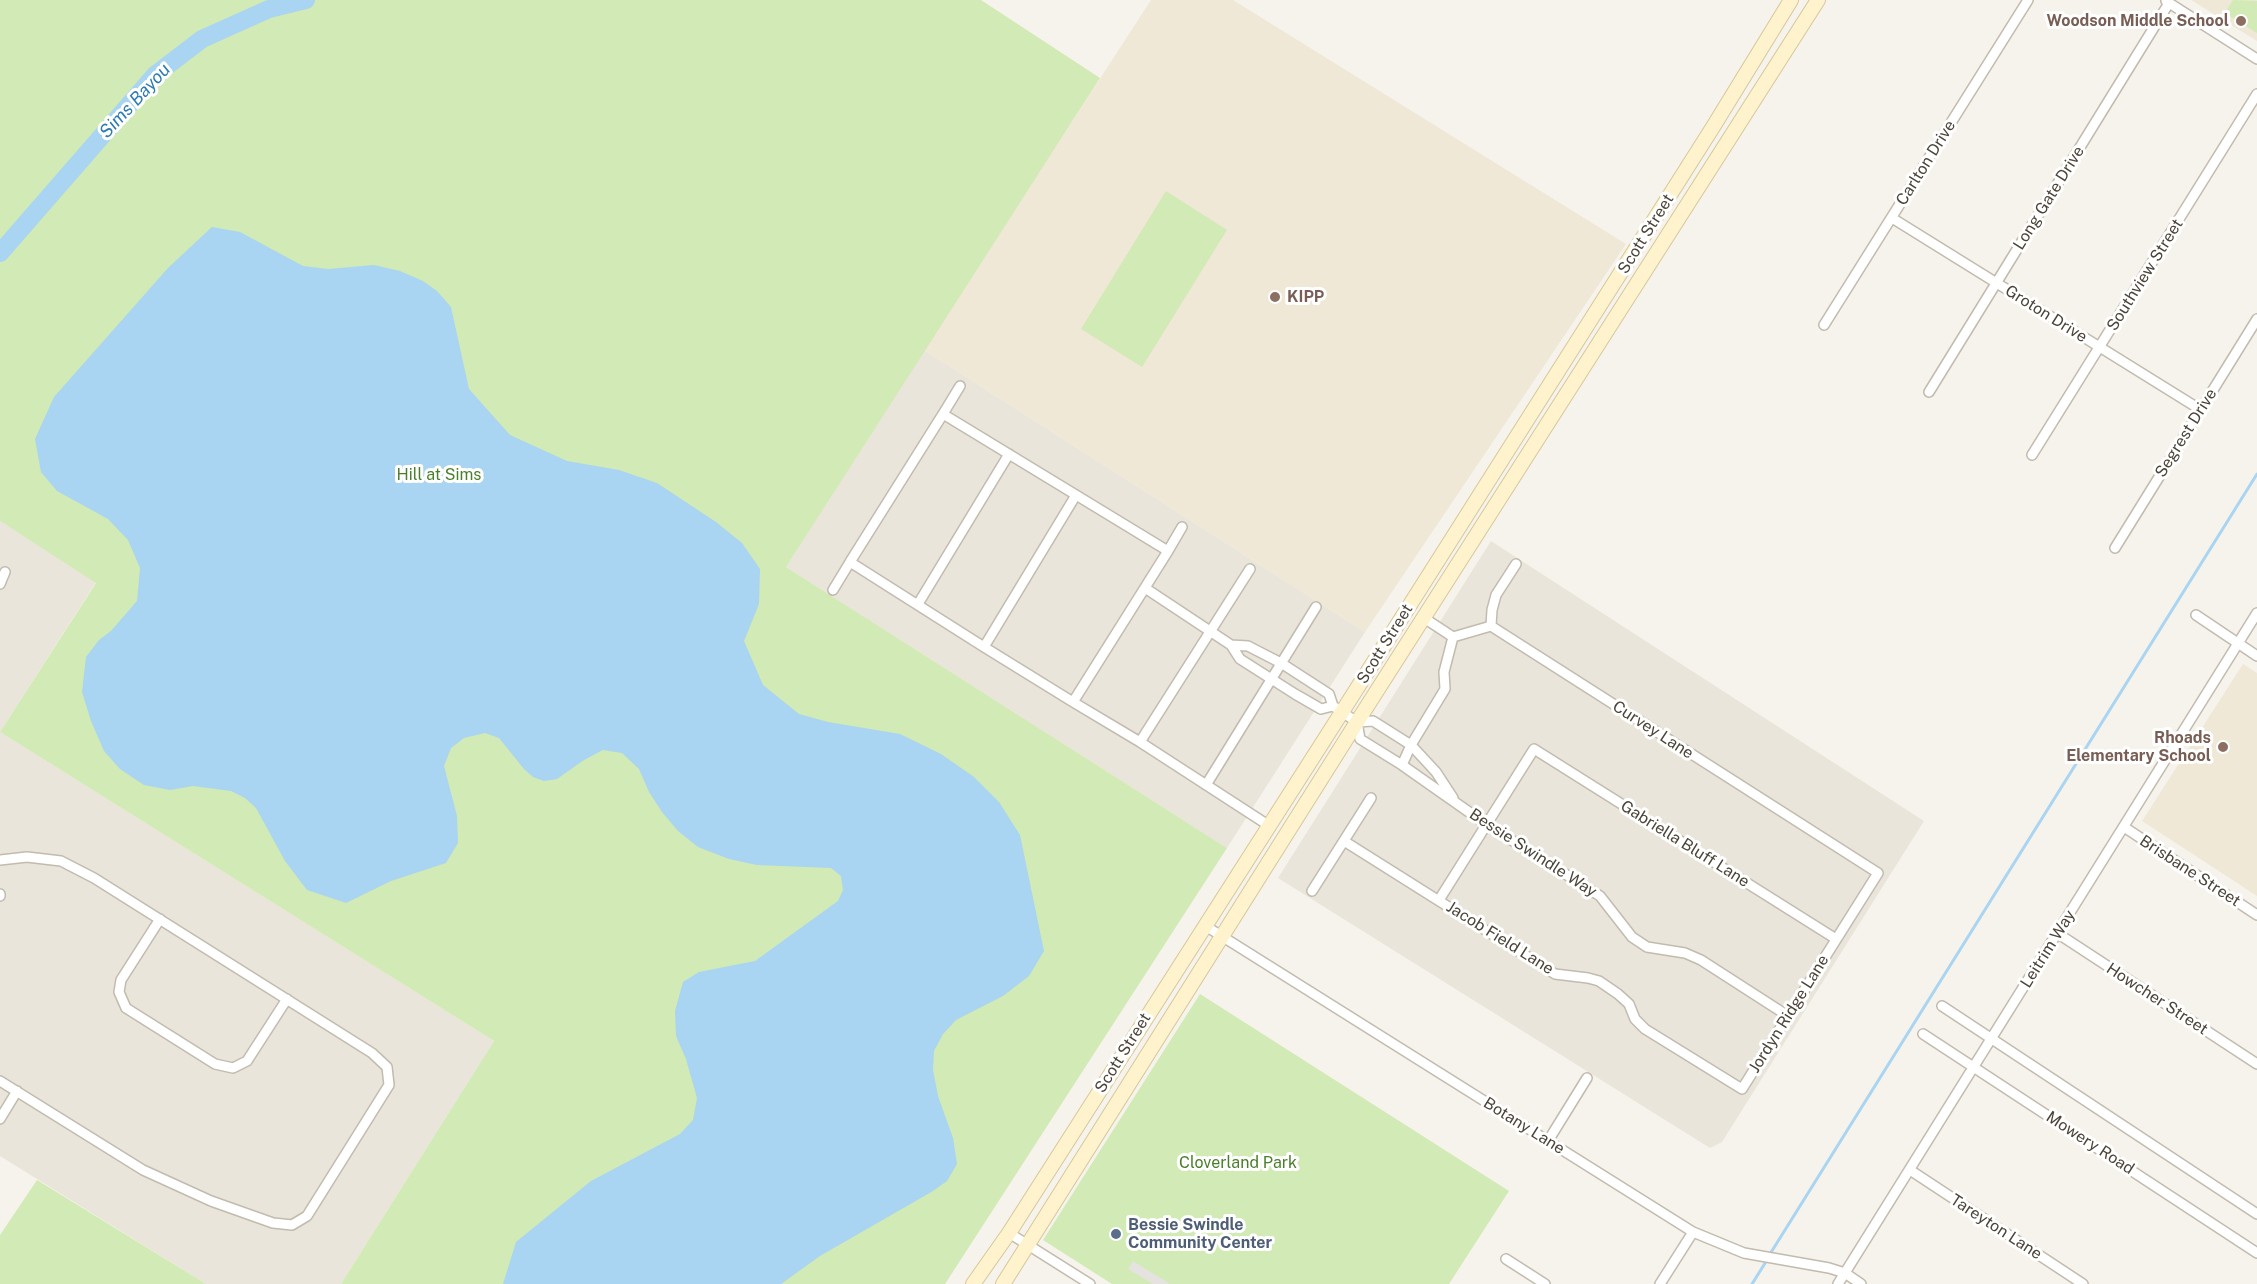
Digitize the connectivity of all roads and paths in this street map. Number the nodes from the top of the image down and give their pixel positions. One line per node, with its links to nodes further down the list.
1 (1791, 0): 7 (main road, Scott Street)
2 (1818, 0): 8 (main road, Scott Street)
3 (2028, 0): 9 (street, Carlton Drive)
4 (2167, 2): 5 (street); 10 (street, Long Gate Drive)
5 (2257, 59)
6 (2257, 94): 13 (street, Southview Street)
7 (1713, 127): 8 (main road); 15 (main road, Scott Street)
8 (1731, 137): 17 (main road, Scott Street)
9 (1892, 218): 10 (street, Groton Drive); 12 (street, Carlton Drive)
10 (1996, 283): 13 (street, Groton Drive); 16 (street, Long Gate Drive)
11 (2257, 319): 18 (street, Segrest Drive)
12 (1824, 325)
13 (2100, 348): 18 (street, Groton Drive); 21 (street, Southview Street)
14 (960, 386): 19 (street)
15 (1548, 387): 17 (main road); 23 (main road, Scott Street)
16 (1929, 392)
17 (1565, 398): 25 (main road, Scott Street)
18 (2201, 410): 26 (street, Segrest Drive)
19 (943, 414): 20 (street); 28 (street)
20 (1009, 454): 22 (street); 35 (street)
21 (2032, 456)
22 (1076, 495): 27 (street); 45 (street)
23 (1460, 526): 25 (main road); 52 (main road, Scott Street)
24 (1182, 527): 27 (street)
25 (1476, 537): 39 (main road, Scott Street)
26 (2115, 548)
27 (1168, 551): 33 (street)
28 (850, 562): 34 (street); 35 (street)
29 (1516, 564): 40 (street)
30 (1250, 569): 41 (street)
31 (5, 572): 32 (street)
32 (0, 584)
33 (1145, 588): 41 (street); 51 (street)
34 (833, 590)
35 (918, 604): 45 (street)
36 (1316, 608): 47 (street)
37 (2257, 613): 43 (street, Leitrim Way)
38 (2196, 615): 43 (street)
39 (1424, 618): 42 (street); 53 (main road, Scott Street)
40 (1491, 626): 42 (street); 65 (street, Curvey Lane)
41 (1210, 631): 44 (street); 54 (street)
42 (1453, 637): 55 (street)
43 (2238, 644): 46 (street); 62 (street, Leitrim Way)
44 (1231, 645): 47 (street); 49 (street)
45 (984, 646): 51 (street)
46 (2257, 656)
47 (1281, 663): 48 (street); 49 (street)
48 (1305, 678): 50 (street); 52 (street)
49 (1271, 679): 50 (street); 57 (street)
50 (1295, 694): 52 (street)
51 (1073, 702): 54 (street)
52 (1337, 709): 53 (street, Bessie Swindle Way); 61 (main road, Scott Street)
53 (1357, 722): 55 (street, Bessie Swindle Way); 56 (street, Bessie Swindle Way); 72 (main road, Scott Street)
54 (1140, 742): 57 (street)
55 (1411, 745): 56 (street); 59 (street, Bessie Swindle Way)
56 (1402, 765): 59 (street, Bessie Swindle Way)
57 (1206, 785): 61 (street)
58 (1371, 798): 63 (street)
59 (1455, 802): 60 (street, Bessie Swindle Way)
60 (1486, 824): 67 (street); 73 (street, Gabriella Bluff Lane); 76 (street, Bessie Swindle Way)
61 (1268, 825): 70 (main road, Scott Street)
62 (2124, 827): 68 (street, Brisbane Street); 71 (street, Leitrim Way)
63 (1344, 841): 66 (street); 67 (street, Jacob Field Lane)
64 (0, 860): 69 (street)
65 (1878, 873): 73 (street, Jordyn Ridge Lane)
66 (1312, 891)
67 (1439, 900): 85 (street, Jacob Field Lane)
68 (2257, 915)
69 (160, 919): 74 (street); 74 (street)
70 (1204, 925): 72 (street, Botany Lane); 81 (main road, Scott Street)
71 (2057, 933): 78 (street, Leitrim Way); 79 (street, Howcher Street)
72 (1222, 936): 84 (main road, Scott Street); 88 (street, Botany Lane)
73 (1836, 939): 76 (street, Jordyn Ridge Lane)
74 (287, 999): 86 (street)
75 (1942, 1006): 78 (street, Mowery Road)
76 (1788, 1016): 85 (street, Jordyn Ridge Lane)
77 (1923, 1034): 80 (street, Mowery Road)
78 (1991, 1039): 80 (street, Leitrim Way); 90 (street, Mowery Road)
79 (2257, 1064)
80 (1974, 1066): 89 (street, Leitrim Way); 94 (street, Mowery Road)
81 (1107, 1078): 84 (main road); 92 (main road, Scott Street)
82 (1587, 1078): 88 (street)
83 (1, 1084): 86 (street)
84 (1126, 1089): 93 (main road, Scott Street)
85 (1742, 1089)
86 (17, 1091): 87 (street)
87 (0, 1119)
88 (1548, 1141): 91 (street, Botany Lane)
89 (1910, 1170): 96 (street, Leitrim Way); 104 (street, Tareyton Lane)
90 (2257, 1214)
91 (1693, 1232): 96 (street, Botany Lane); 101 (street)
92 (1009, 1233): 93 (street); 97 (main road, Scott Street)
93 (1027, 1244): 98 (main road, Scott Street); 99 (street)
94 (2257, 1253)
95 (1506, 1259): 100 (street)
96 (1845, 1273): 102 (street, Leitrim Way); 103 (street, Botany Lane)
97 (973, 1284)
98 (1003, 1284)
99 (1090, 1284)
100 (1545, 1284)
101 (1660, 1284)
102 (1838, 1284)
103 (1861, 1284)
104 (2083, 1284)

